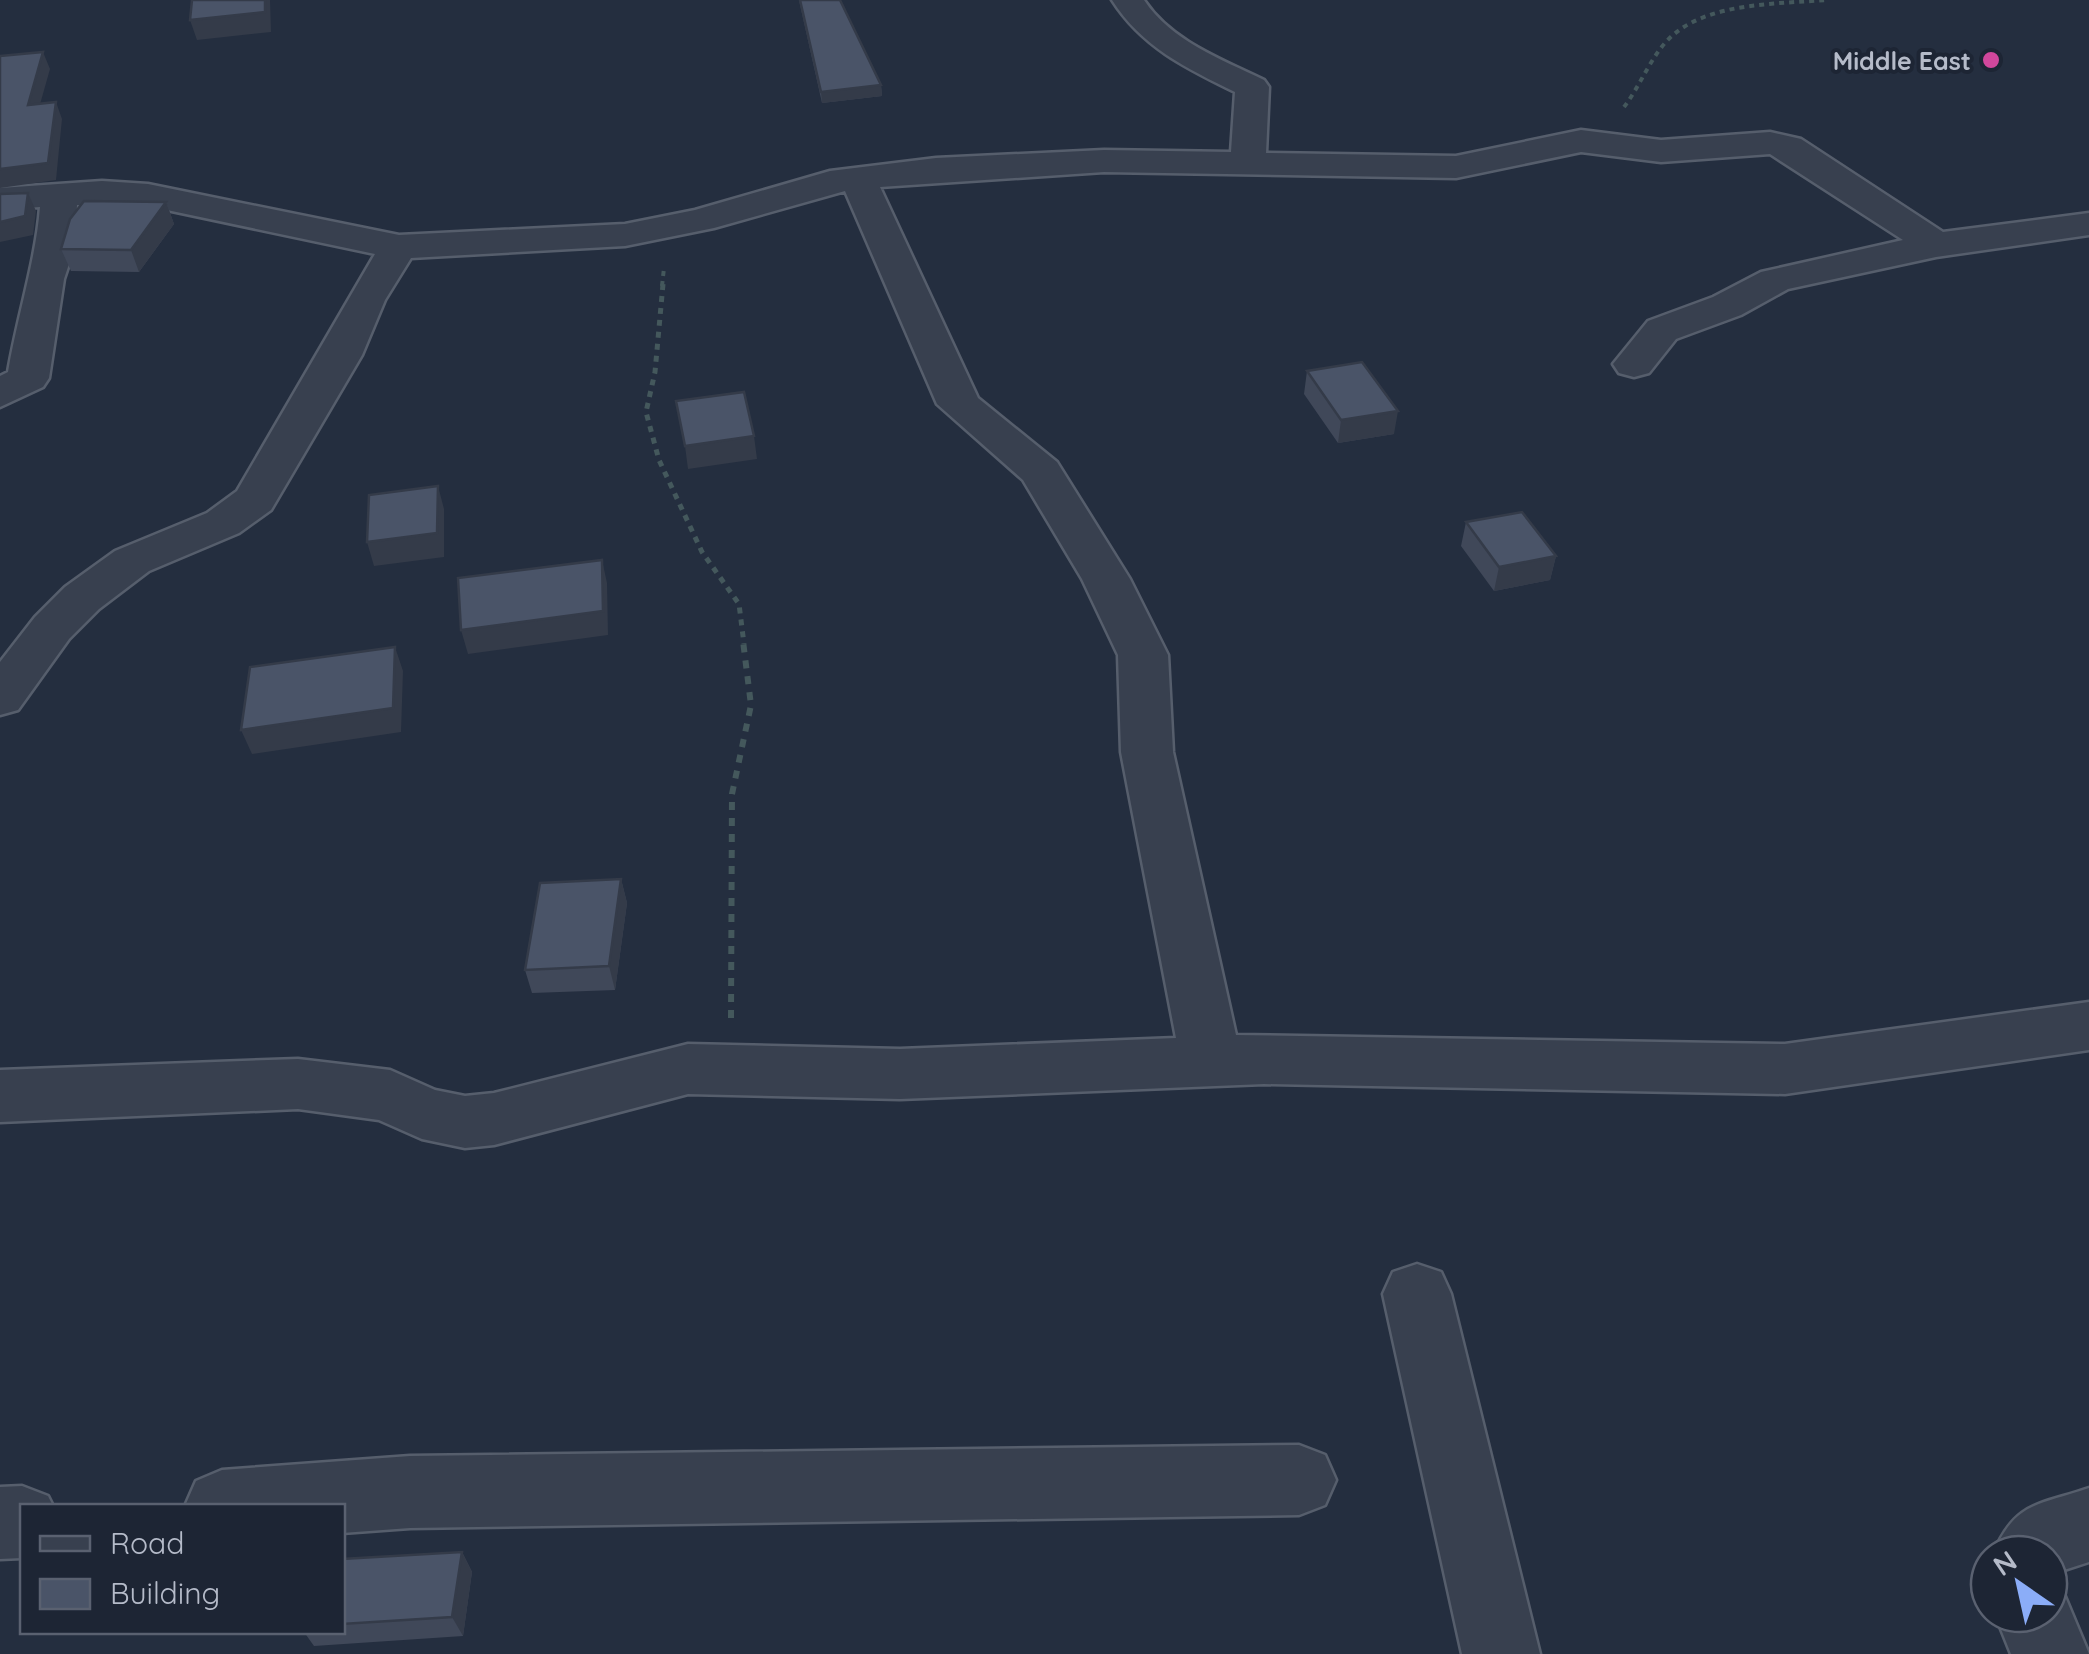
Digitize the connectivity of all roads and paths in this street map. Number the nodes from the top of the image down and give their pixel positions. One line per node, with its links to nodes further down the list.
1 (1128, 0): 4 (street)
2 (1826, 0): 3 (path)
3 (1594, 142): 4 (street); 10 (street)
4 (1248, 161): 5 (street)
5 (857, 177): 9 (street); 16 (street)
6 (59, 198): 7 (street); 11 (street); 13 (street)
7 (0, 199)
8 (2089, 224): 10 (street)
9 (668, 228): 11 (street); 17 (path)
10 (1936, 245): 12 (street)
11 (400, 247): 14 (street)
12 (1634, 364)
13 (0, 394)
14 (0, 698)
15 (2089, 1026): 16 (street)
16 (1211, 1061): 17 (street)
17 (731, 1069): 18 (street)
18 (0, 1096)
19 (1417, 1294): 24 (street)
20 (1298, 1480): 21 (street)
21 (249, 1504)
22 (2089, 1524): 23 (street)
23 (2061, 1534)
24 (1502, 1654)

